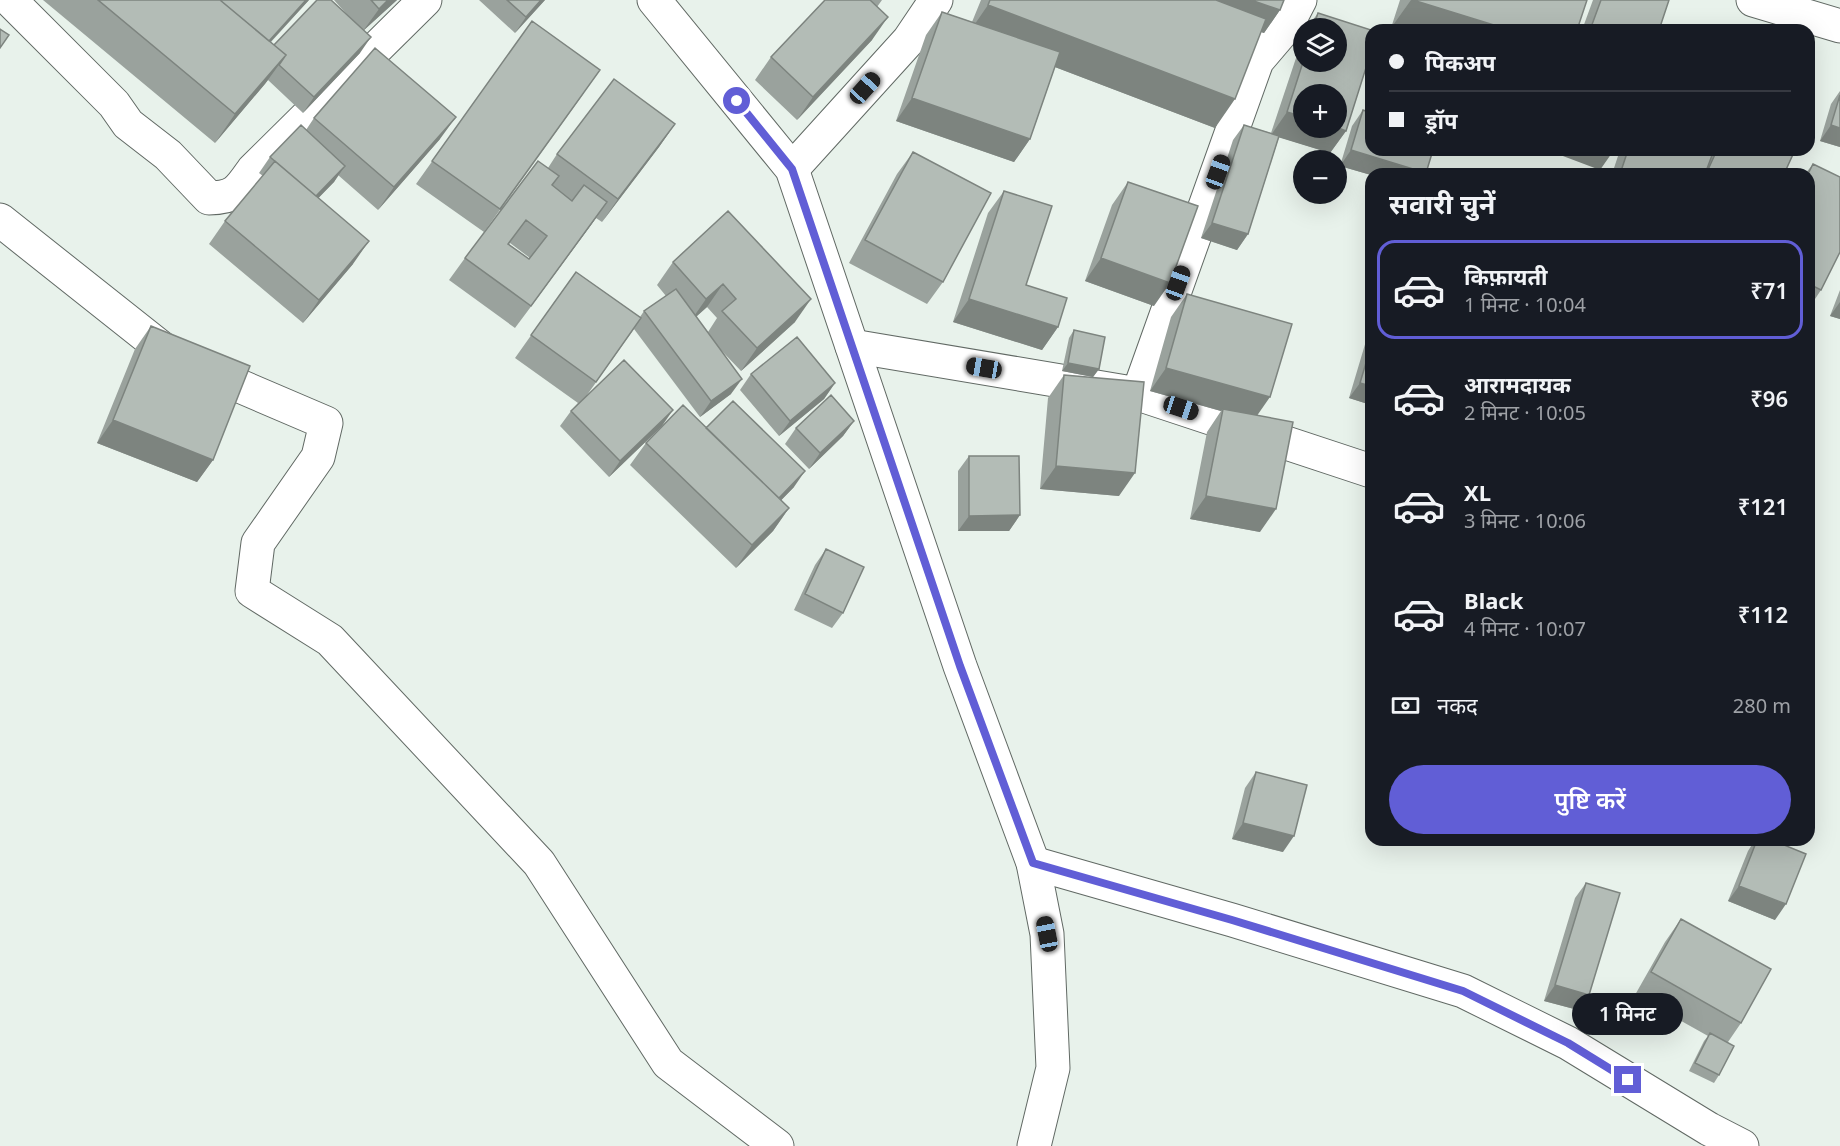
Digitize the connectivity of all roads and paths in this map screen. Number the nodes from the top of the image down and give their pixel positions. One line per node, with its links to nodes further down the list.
1 (10, 0): 2 (street)
2 (425, 0)
3 (654, 0): 8 (street)
4 (936, 0): 8 (street)
5 (1300, 0): 11 (street)
6 (1753, 0): 7 (street)
7 (1840, 26)
8 (792, 169): 10 (street)
9 (0, 220): 14 (street)
10 (852, 346): 11 (street); 13 (street)
11 (1138, 394): 12 (street)
12 (1365, 469)
13 (1033, 863): 15 (street); 16 (street)
14 (777, 1146)
15 (1034, 1146)
16 (1742, 1146)

